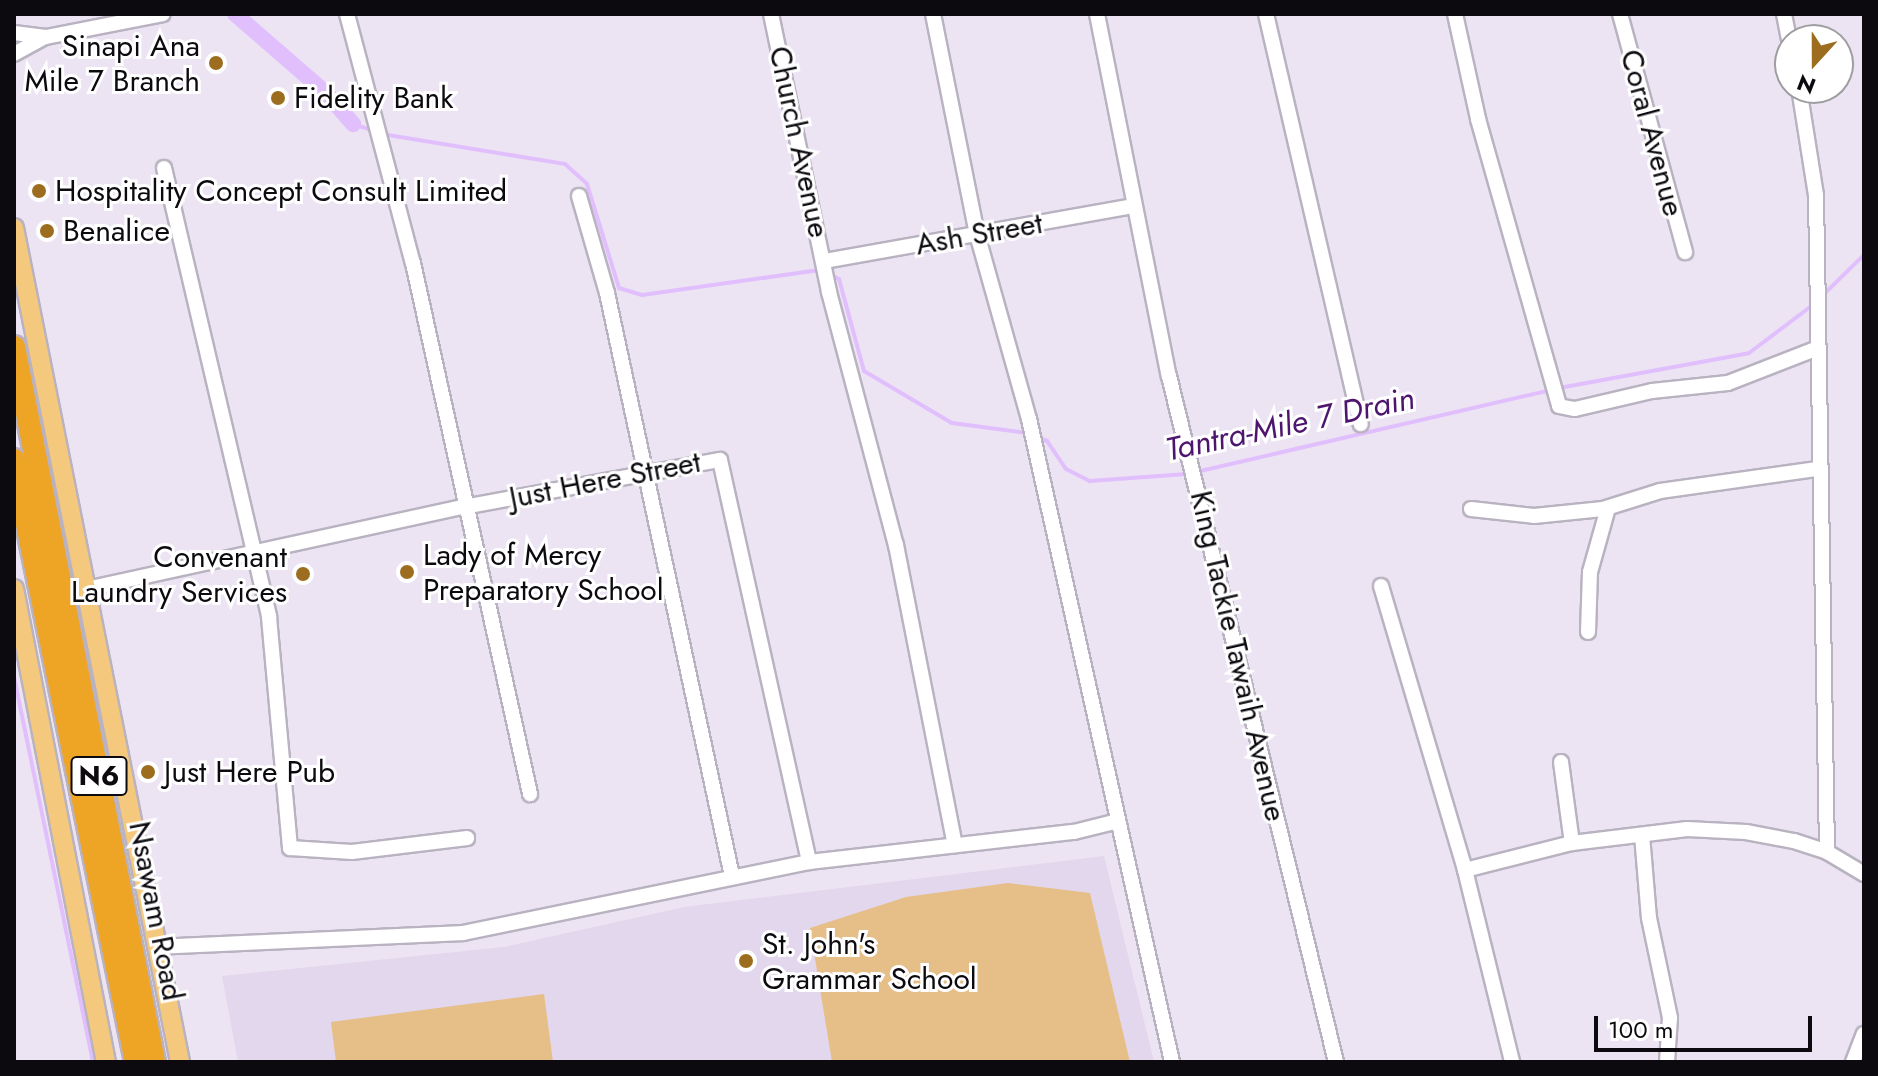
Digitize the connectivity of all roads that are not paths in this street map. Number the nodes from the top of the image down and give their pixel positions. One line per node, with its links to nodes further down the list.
1 (163, 14): 10 (street)
2 (347, 14): 26 (street)
3 (771, 14): 19 (street, Church Avenue)
4 (933, 14): 17 (street)
5 (1097, 14): 15 (street, King Tackie Tawaih Avenue)
6 (1266, 14): 22 (street)
7 (1455, 14): 21 (street)
8 (1620, 14): 18 (street, Coral Avenue)
9 (14, 33): 10 (street)
10 (46, 37): 11 (street)
11 (14, 54)
12 (1802, 104): 21 (street)
13 (164, 168): 29 (street)
14 (579, 196): 25 (street)
15 (1134, 206): 17 (street, Ash Street); 53 (street, King Tackie Tawaih Avenue)
16 (14, 228): 32 (main road)
17 (977, 234): 19 (street, Ash Street); 36 (street)
18 (1685, 252)
19 (826, 265): 40 (street, Church Avenue)
20 (14, 347): 50 (highway, Nsawam Road / N6)
21 (1815, 349): 24 (street)
22 (1361, 424)
23 (14, 460): 49 (highway, Nsawam Road / N6)
24 (1817, 469): 27 (street); 41 (street)
25 (647, 472): 26 (street, Just Here Street); 42 (street, Just Here Street); 45 (street)
26 (463, 507): 29 (street, Just Here Street); 35 (street)
27 (1608, 508): 28 (street); 33 (street)
28 (1471, 509)
29 (254, 550): 32 (street, Just Here Street); 38 (street)
30 (1381, 586): 43 (street)
31 (14, 589): 48 (main road)
32 (86, 589): 46 (main road)
33 (1588, 632)
34 (1561, 762): 39 (street)
35 (530, 794)
36 (1118, 821): 40 (street); 52 (street)
37 (1642, 835): 39 (street); 41 (street); 55 (street)
38 (467, 838)
39 (1572, 843): 43 (street)
40 (955, 845): 42 (street)
41 (1827, 852): 44 (street)
42 (809, 862): 45 (street)
43 (1465, 870): 54 (street)
44 (1864, 874)
45 (732, 876): 46 (street)
46 (156, 947): 51 (main road)
47 (1864, 1034): 56 (street)
48 (106, 1062)
49 (136, 1062)
50 (154, 1062)
51 (180, 1062)
52 (1172, 1062)
53 (1336, 1062)
54 (1512, 1062)
55 (1667, 1062)
56 (1853, 1062)

